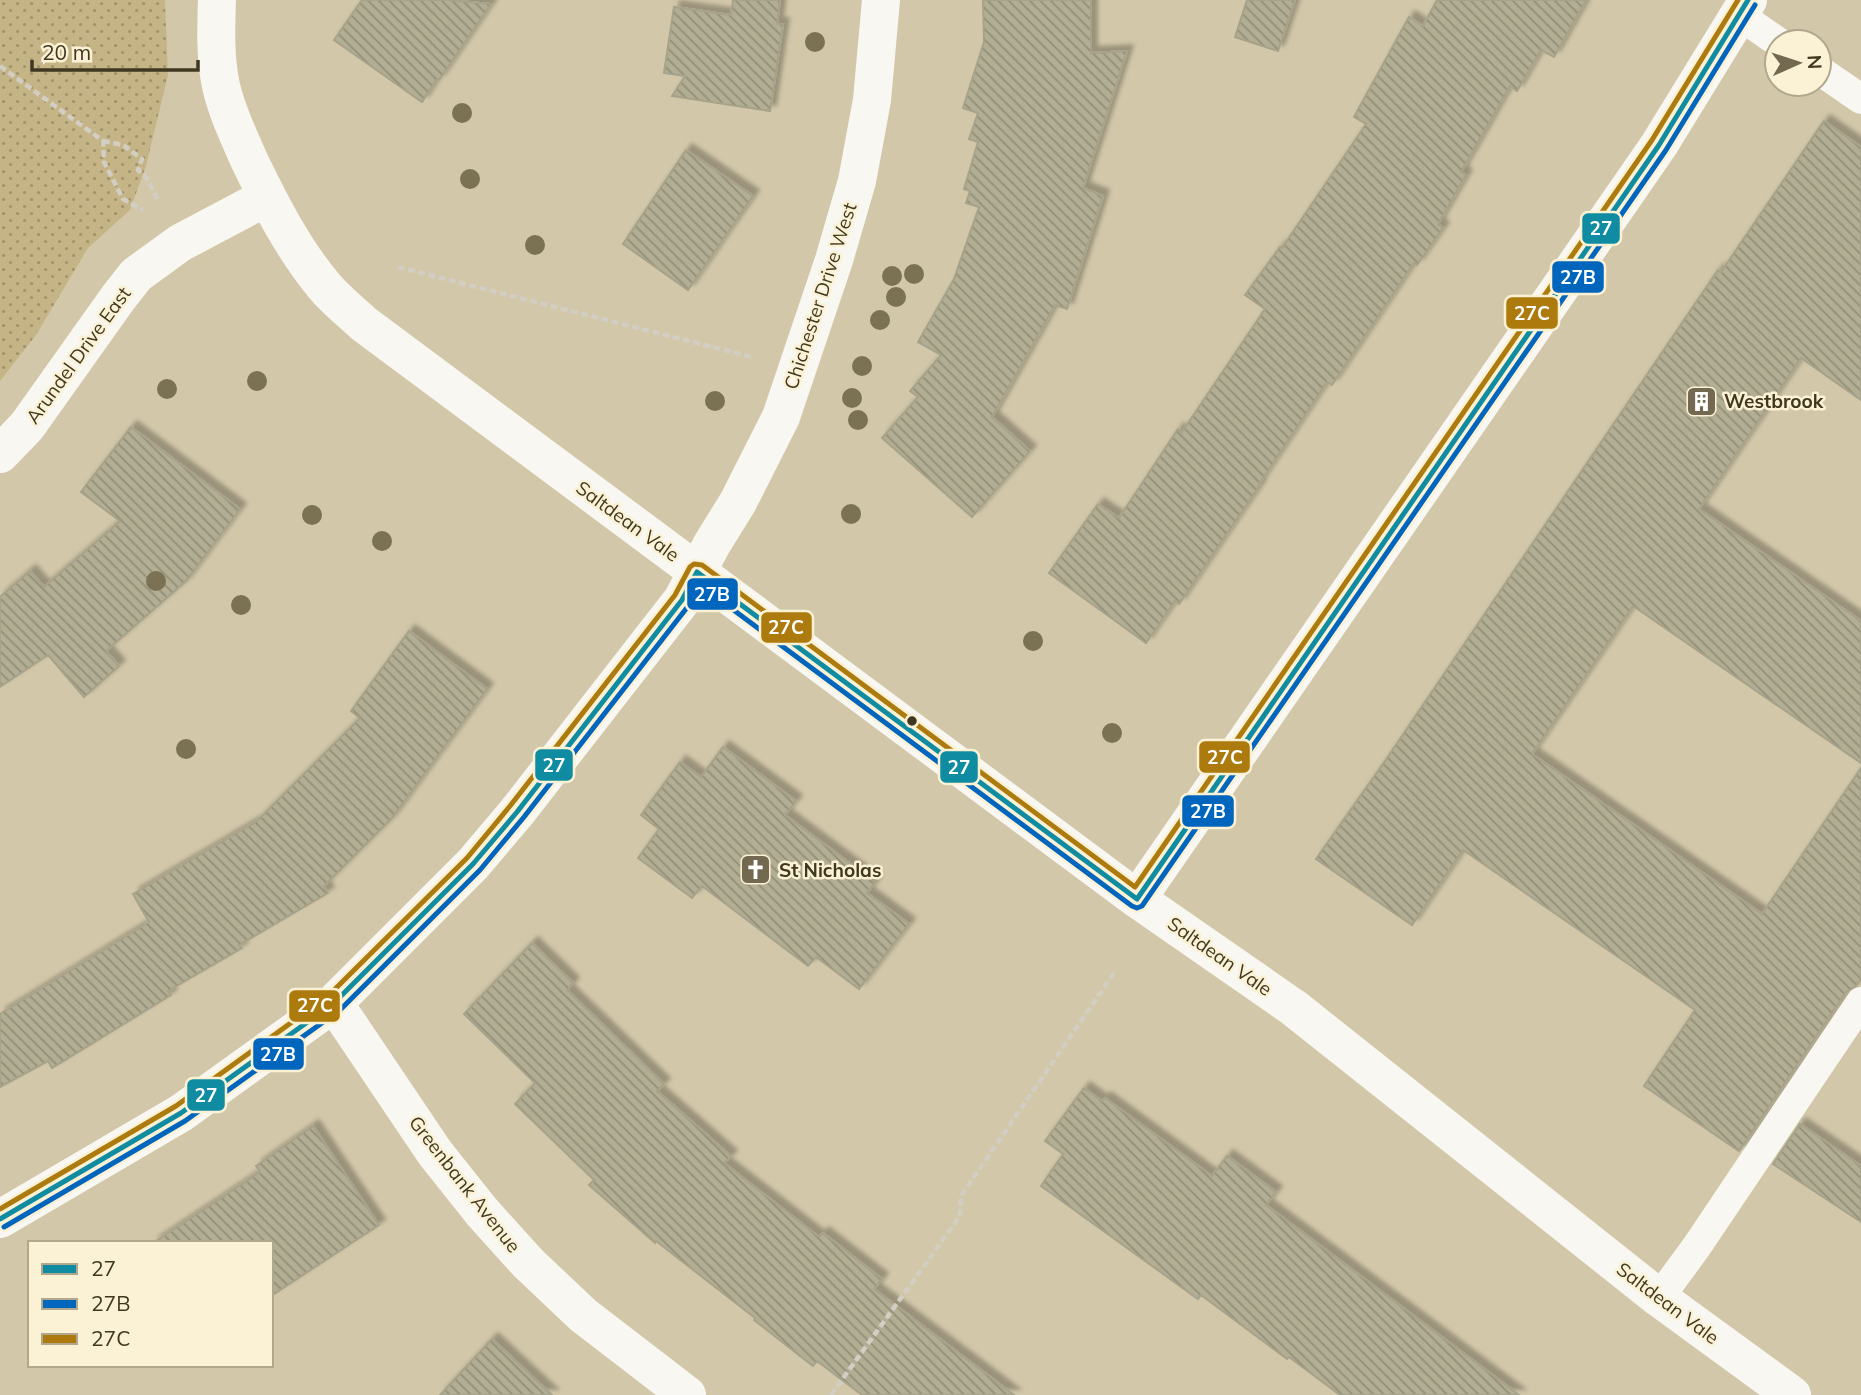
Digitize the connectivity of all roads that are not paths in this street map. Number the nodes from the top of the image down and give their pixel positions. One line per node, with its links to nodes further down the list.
1 (217, 0): 7 (street, Saltdean Vale)
2 (881, 0): 9 (street, Chichester Drive West)
3 (1743, 7): 4 (lane); 10 (street)
4 (1764, 28)
5 (1833, 80): 6 (lane)
6 (1861, 99)
7 (267, 197): 8 (street, Arundel Drive East); 9 (street, Saltdean Vale)
8 (0, 454)
9 (697, 572): 10 (street, Saltdean Vale); 12 (street, Chichester Drive West)
10 (1137, 899): 14 (street, Saltdean Vale)
11 (1861, 1002): 14 (lane)
12 (334, 1003): 13 (street, Chichester Drive West); 15 (street, Greenbank Avenue)
13 (0, 1219)
14 (1658, 1298): 16 (street, Saltdean Vale)
15 (687, 1395)
16 (1792, 1395)

